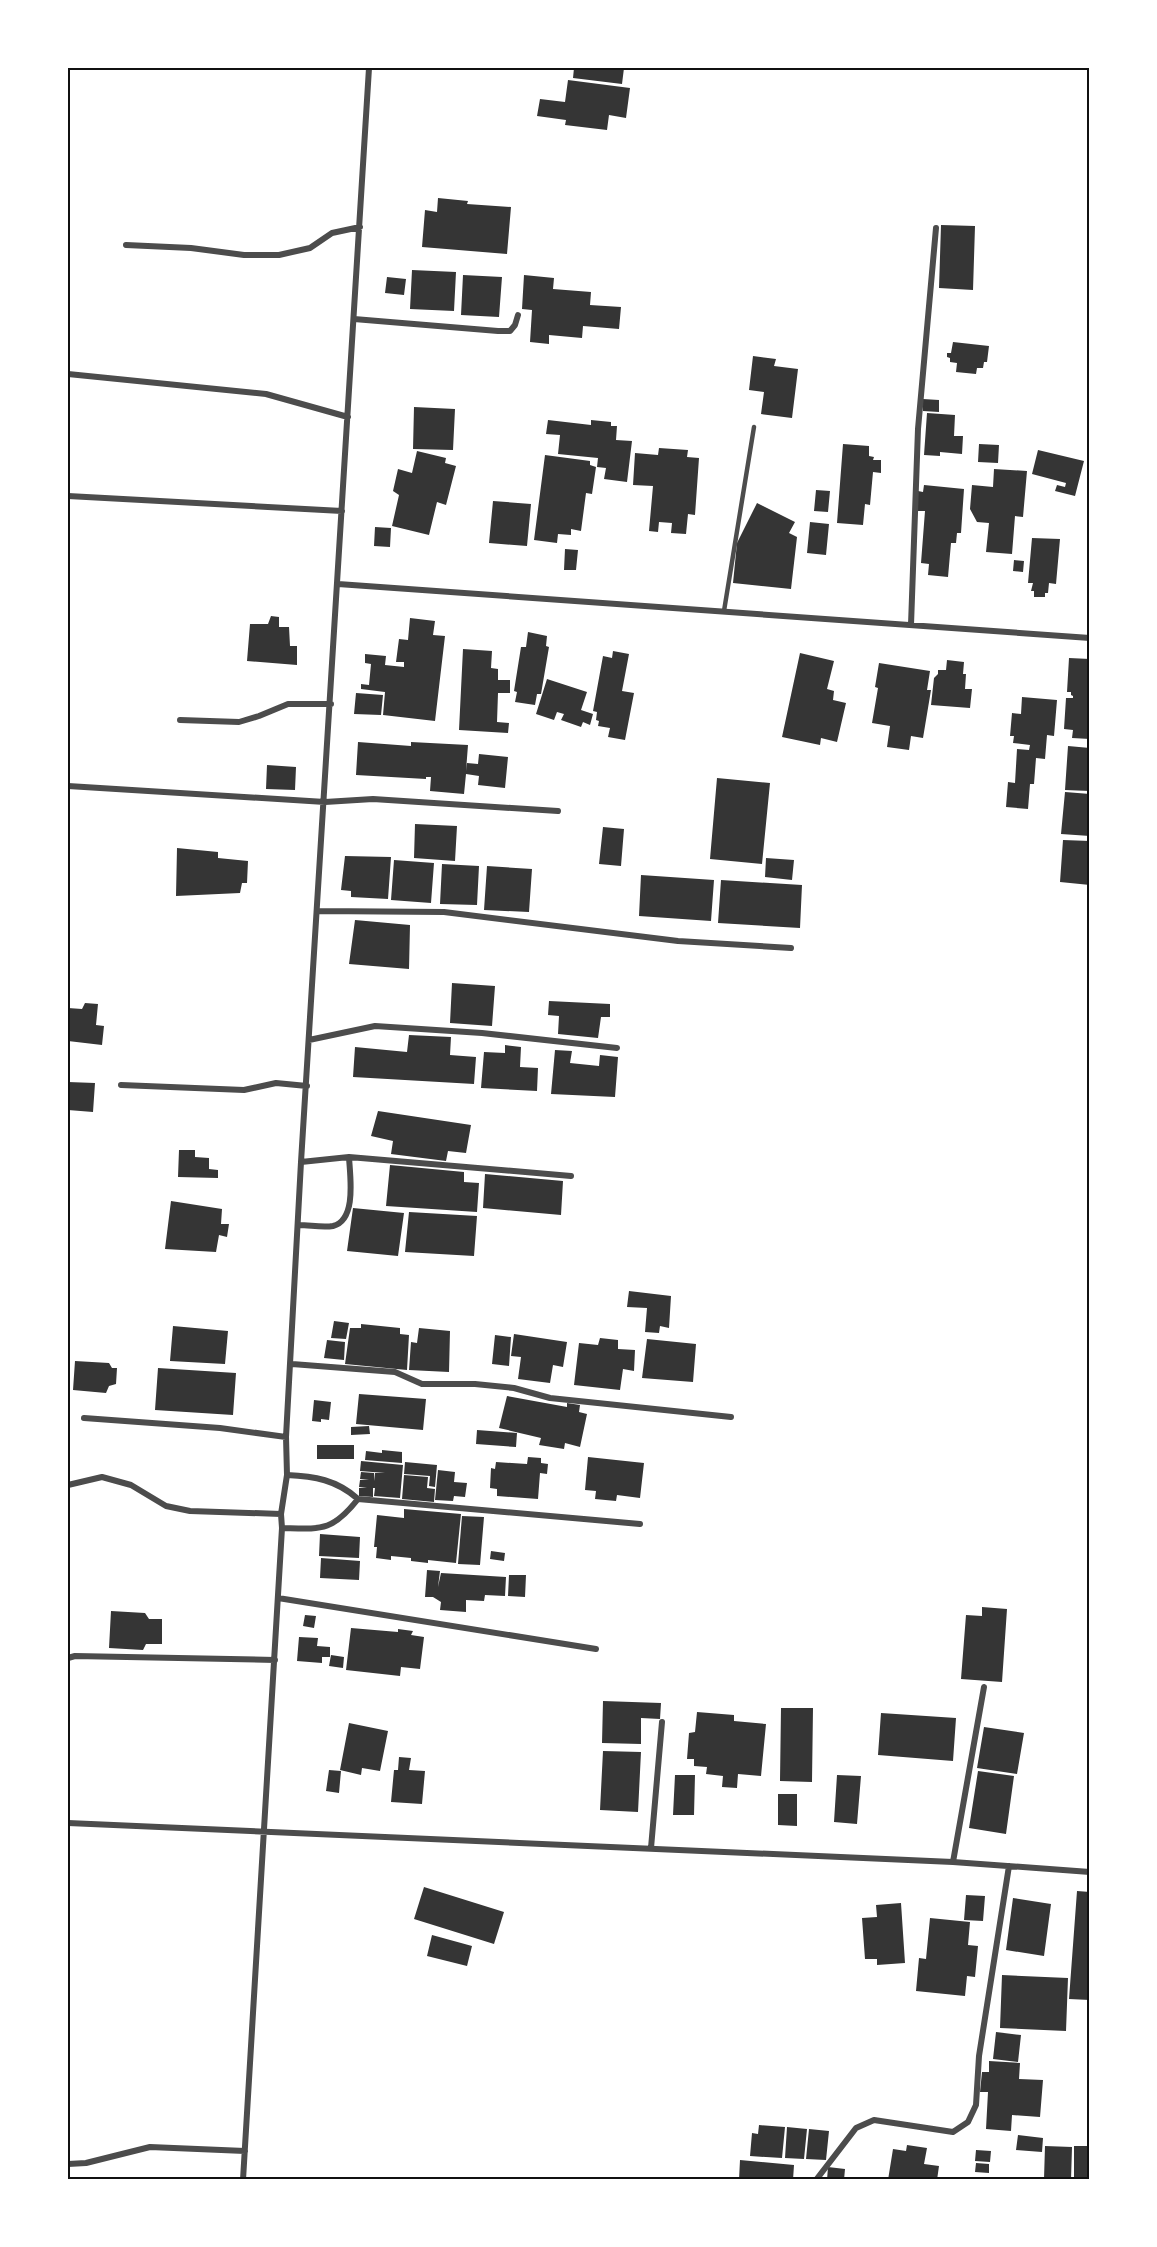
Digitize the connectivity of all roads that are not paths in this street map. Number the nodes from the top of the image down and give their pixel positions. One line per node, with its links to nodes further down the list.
1 (369, 68): 2 (street)
2 (360, 227): 4 (street); 6 (street)
3 (936, 228): 14 (street)
4 (126, 245)
5 (518, 315): 6 (street)
6 (354, 319): 8 (street)
7 (68, 374): 8 (street)
8 (348, 417): 11 (street)
9 (754, 427): 13 (lane)
10 (68, 496): 11 (street)
11 (342, 511): 12 (street)
12 (338, 584): 13 (street); 16 (street)
13 (724, 611): 14 (street)
14 (911, 625): 15 (street)
15 (1089, 638)
16 (331, 704): 17 (street); 19 (street)
17 (180, 720)
18 (68, 786): 19 (street)
19 (325, 802): 20 (street); 21 (street)
20 (558, 811)
21 (317, 911): 22 (street); 23 (street)
22 (791, 948)
23 (309, 1040): 24 (street); 26 (street)
24 (617, 1048)
25 (121, 1085): 26 (street)
26 (307, 1086): 28 (street)
27 (349, 1157): 28 (street); 29 (street); 30 (street)
28 (301, 1162): 30 (street)
29 (571, 1176)
30 (299, 1225): 31 (street)
31 (292, 1364): 33 (street); 34 (street)
32 (84, 1418): 34 (street)
33 (731, 1418)
34 (286, 1437): 35 (street)
35 (287, 1475): 37 (street); 38 (street)
36 (68, 1485): 38 (street)
37 (358, 1499): 39 (street); 40 (street)
38 (281, 1515): 40 (street)
39 (640, 1524)
40 (282, 1528): 41 (street)
41 (278, 1598): 42 (street); 44 (street)
42 (596, 1649)
43 (68, 1658): 44 (street)
44 (275, 1660): 48 (street)
45 (984, 1687): 50 (street)
46 (662, 1722): 49 (street)
47 (68, 1822): 48 (street)
48 (264, 1830): 49 (street); 53 (street)
49 (651, 1848): 50 (street)
50 (953, 1862): 51 (street)
51 (1009, 1866): 52 (street); 56 (street)
52 (1089, 1872)
53 (245, 2151): 54 (street); 55 (street)
54 (68, 2164)
55 (243, 2180)
56 (816, 2180)

